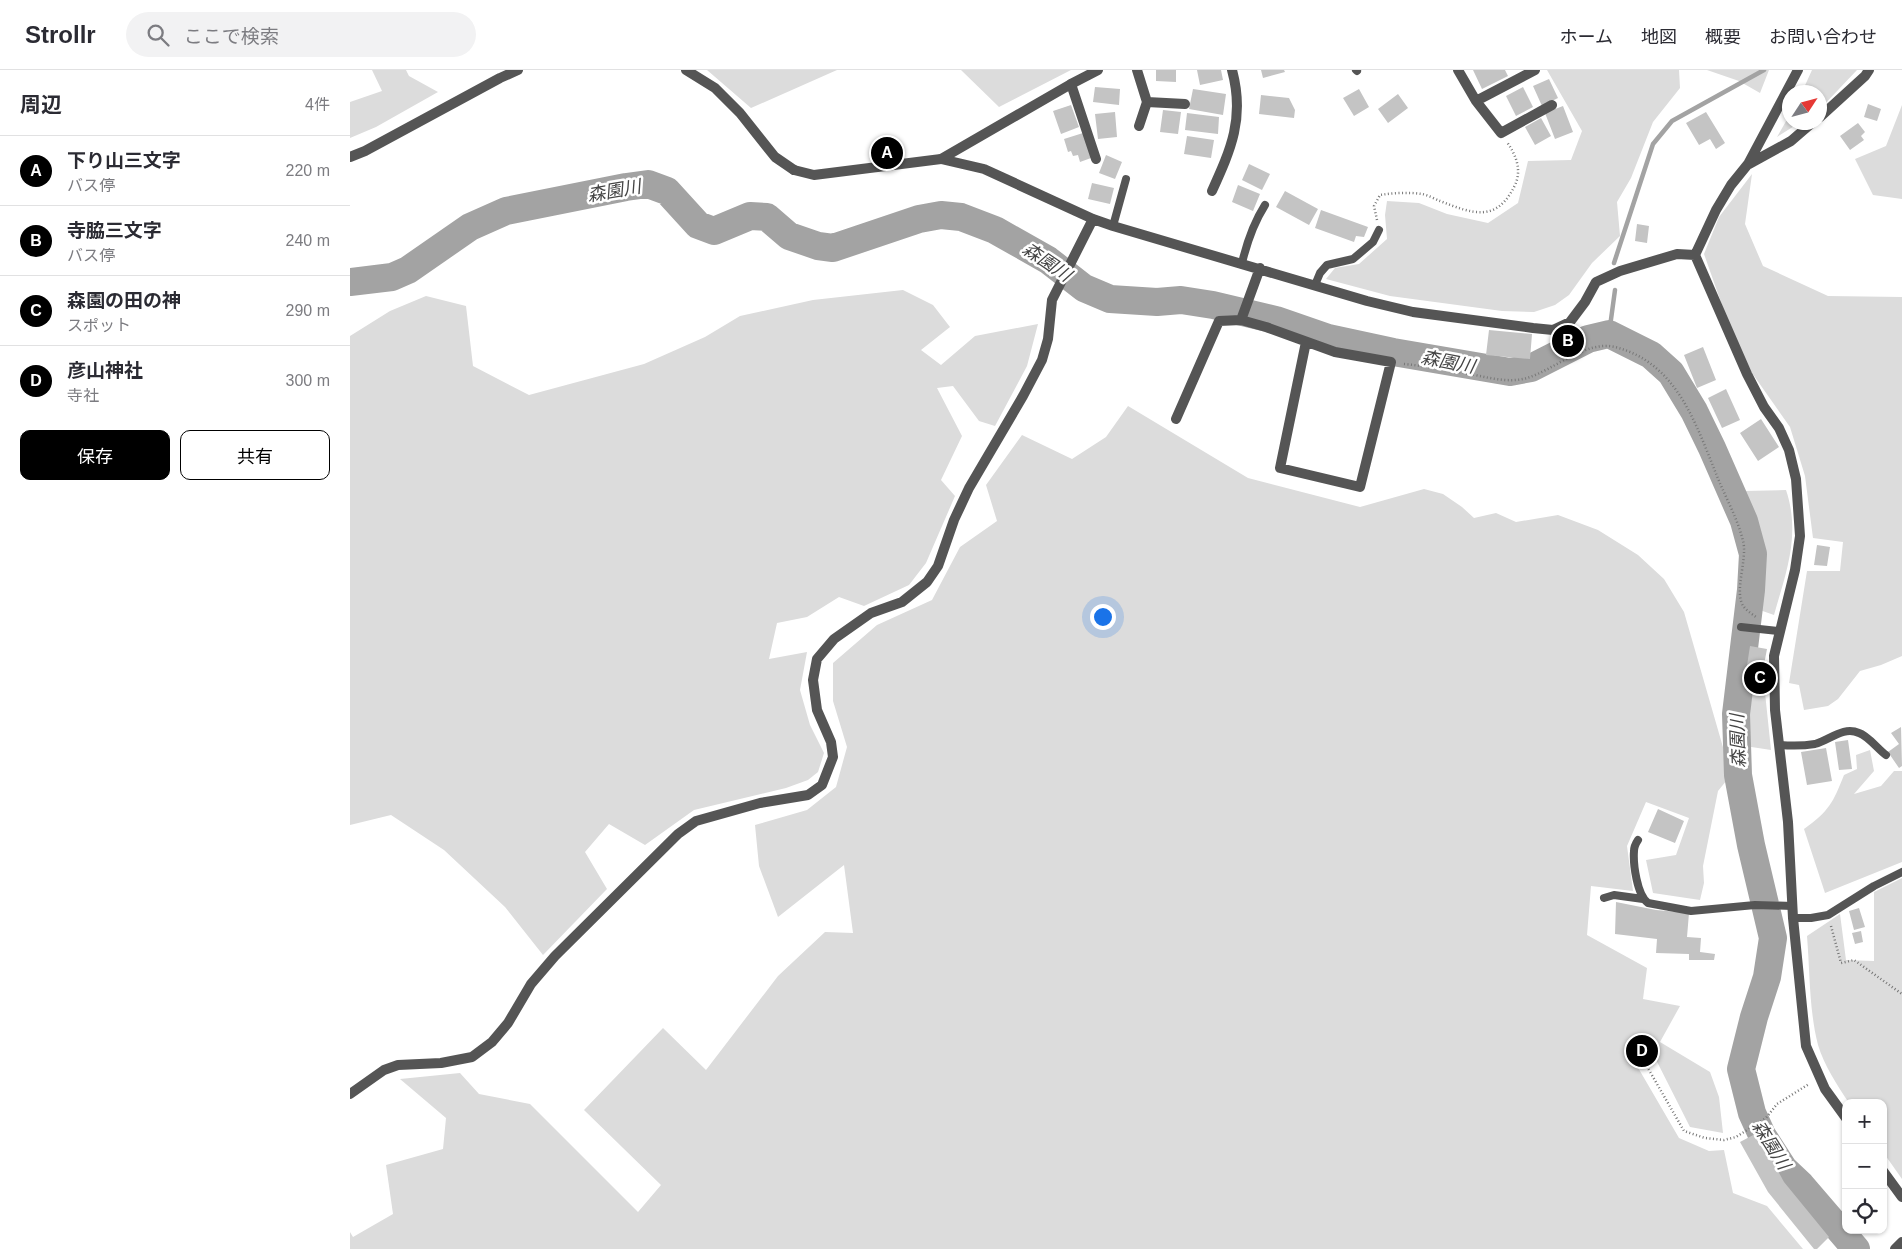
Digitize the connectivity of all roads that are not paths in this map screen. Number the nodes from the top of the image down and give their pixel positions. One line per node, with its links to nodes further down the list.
1 (518, 70): 18 (street)
2 (686, 70): 19 (street)
3 (1098, 70): 10 (street)
4 (1136, 70): 12 (street)
5 (1232, 70): 23 (street)
6 (1458, 70): 11 (street)
7 (1536, 70): 11 (street)
8 (1798, 70): 21 (street)
9 (1869, 70): 15 (street)
10 (1071, 84): 19 (street); 20 (street)
11 (1476, 101): 14 (street)
12 (1147, 102): 13 (street); 16 (street)
13 (1185, 104)
14 (1552, 105)
15 (1827, 111)
16 (1139, 126)
17 (1804, 130): 21 (street)
18 (350, 157)
19 (941, 159): 25 (street)
20 (1096, 159)
21 (1748, 164): 28 (street)
22 (1126, 179): 26 (lane)
23 (1212, 191)
24 (1265, 205): 29 (lane)
25 (1093, 219): 26 (street); 45 (street)
26 (1113, 226): 29 (street)
27 (1379, 230): 31 (lane)
28 (1695, 255): 31 (street); 36 (street)
29 (1242, 263): 30 (street)
30 (1260, 268): 31 (street); 32 (street)
31 (1315, 285)
32 (1241, 320): 33 (street); 34 (street)
33 (1306, 342): 33 (street)
34 (1176, 419)
35 (1741, 627): 36 (lane)
36 (1778, 631): 37 (street)
37 (1780, 745): 38 (lane); 43 (street)
38 (1886, 755)
39 (1638, 840): 42 (lane)
40 (1902, 872): 44 (lane)
41 (1604, 898): 42 (lane)
42 (1643, 899): 43 (lane)
43 (1792, 906): 44 (street)
44 (1793, 918): 46 (street)
45 (350, 1094)
46 (1842, 1112)
47 (1887, 1176): 48 (street)
48 (1902, 1197)
49 (1902, 1242): 50 (street)
50 (1895, 1249)

